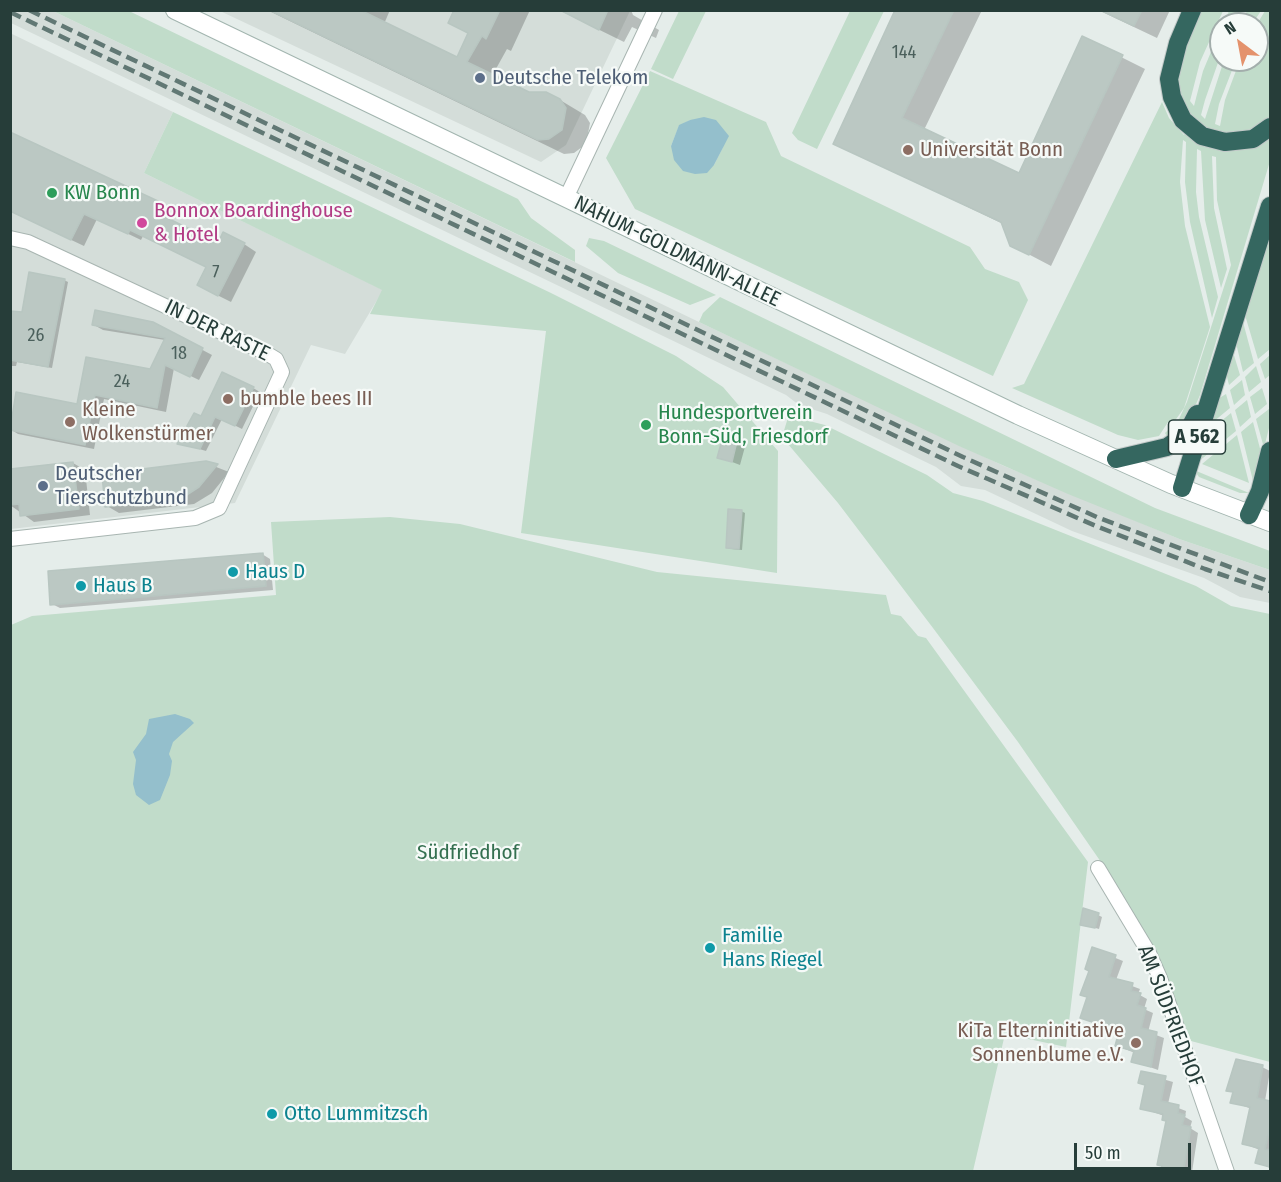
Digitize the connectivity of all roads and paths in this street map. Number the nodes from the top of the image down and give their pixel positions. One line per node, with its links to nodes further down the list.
1 (175, 10): 5 (main road, NAHUM-GOLDMANN-ALLEE)
2 (655, 10): 5 (street)
3 (1192, 10): 4 (highway)
4 (1270, 127)
5 (566, 198): 10 (main road, NAHUM-GOLDMANN-ALLEE)
6 (1270, 206): 8 (highway, A 562)
7 (10, 238): 14 (street, IN DER RASTE)
8 (1212, 386): 10 (highway); 11 (highway, A 562)
9 (1270, 451): 12 (highway)
10 (1116, 459): 11 (main road, NAHUM-GOLDMANN-ALLEE)
11 (1182, 488): 12 (main road, NAHUM-GOLDMANN-ALLEE)
12 (1250, 515): 13 (main road, NAHUM-GOLDMANN-ALLEE)
13 (1270, 522)
14 (10, 539)
15 (1098, 868): 16 (street, AM SÜDFRIEDHOF)
16 (1227, 1172)

